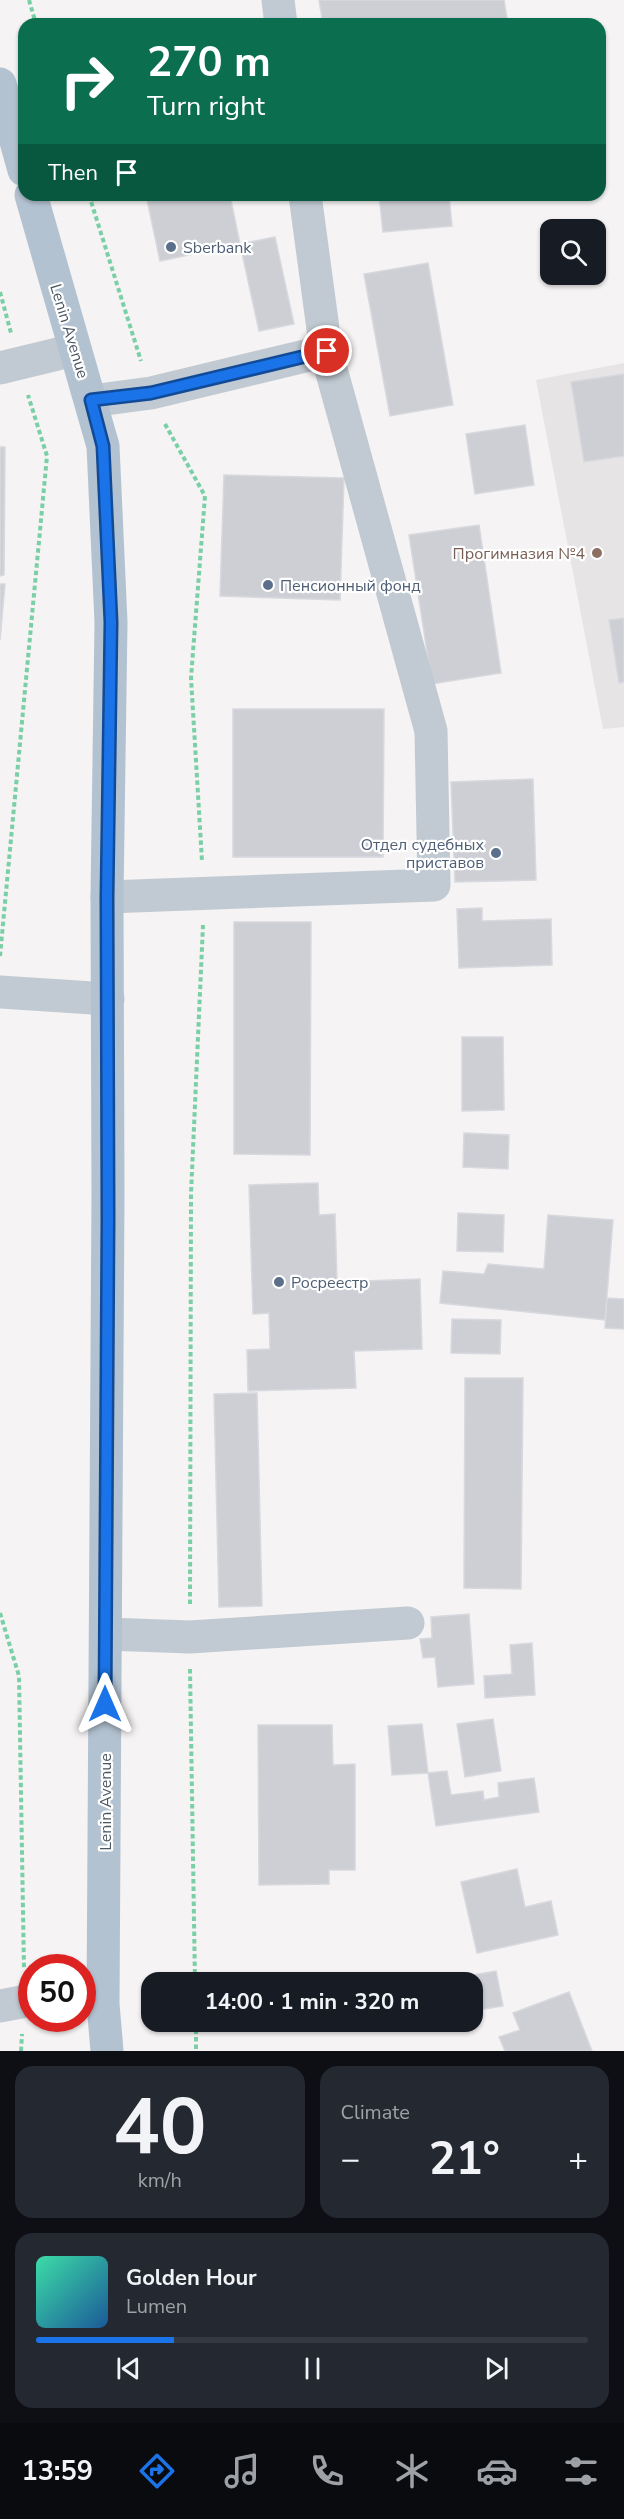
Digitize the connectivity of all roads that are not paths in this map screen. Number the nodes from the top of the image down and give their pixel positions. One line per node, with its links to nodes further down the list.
1 (278, 0): 2 (street)
2 (280, 18)
3 (0, 84): 4 (main road)
4 (18, 148)
5 (33, 201): 7 (main road, Lenin Avenue)
6 (305, 201): 8 (street)
7 (74, 350): 9 (street); 10 (main road, Lenin Avenue)
8 (327, 351): 10 (street); 11 (street)
9 (9, 366)
10 (91, 400): 11 (main road, Lenin Avenue)
11 (107, 897): 13 (main road, Lenin Avenue)
12 (0, 992): 13 (street)
13 (108, 999): 15 (main road, Lenin Avenue)
14 (408, 1623): 15 (street)
15 (106, 1634): 16 (main road, Lenin Avenue)
16 (95, 1954)
17 (96, 2014): 18 (main road, Lenin Avenue)
18 (107, 2051)

